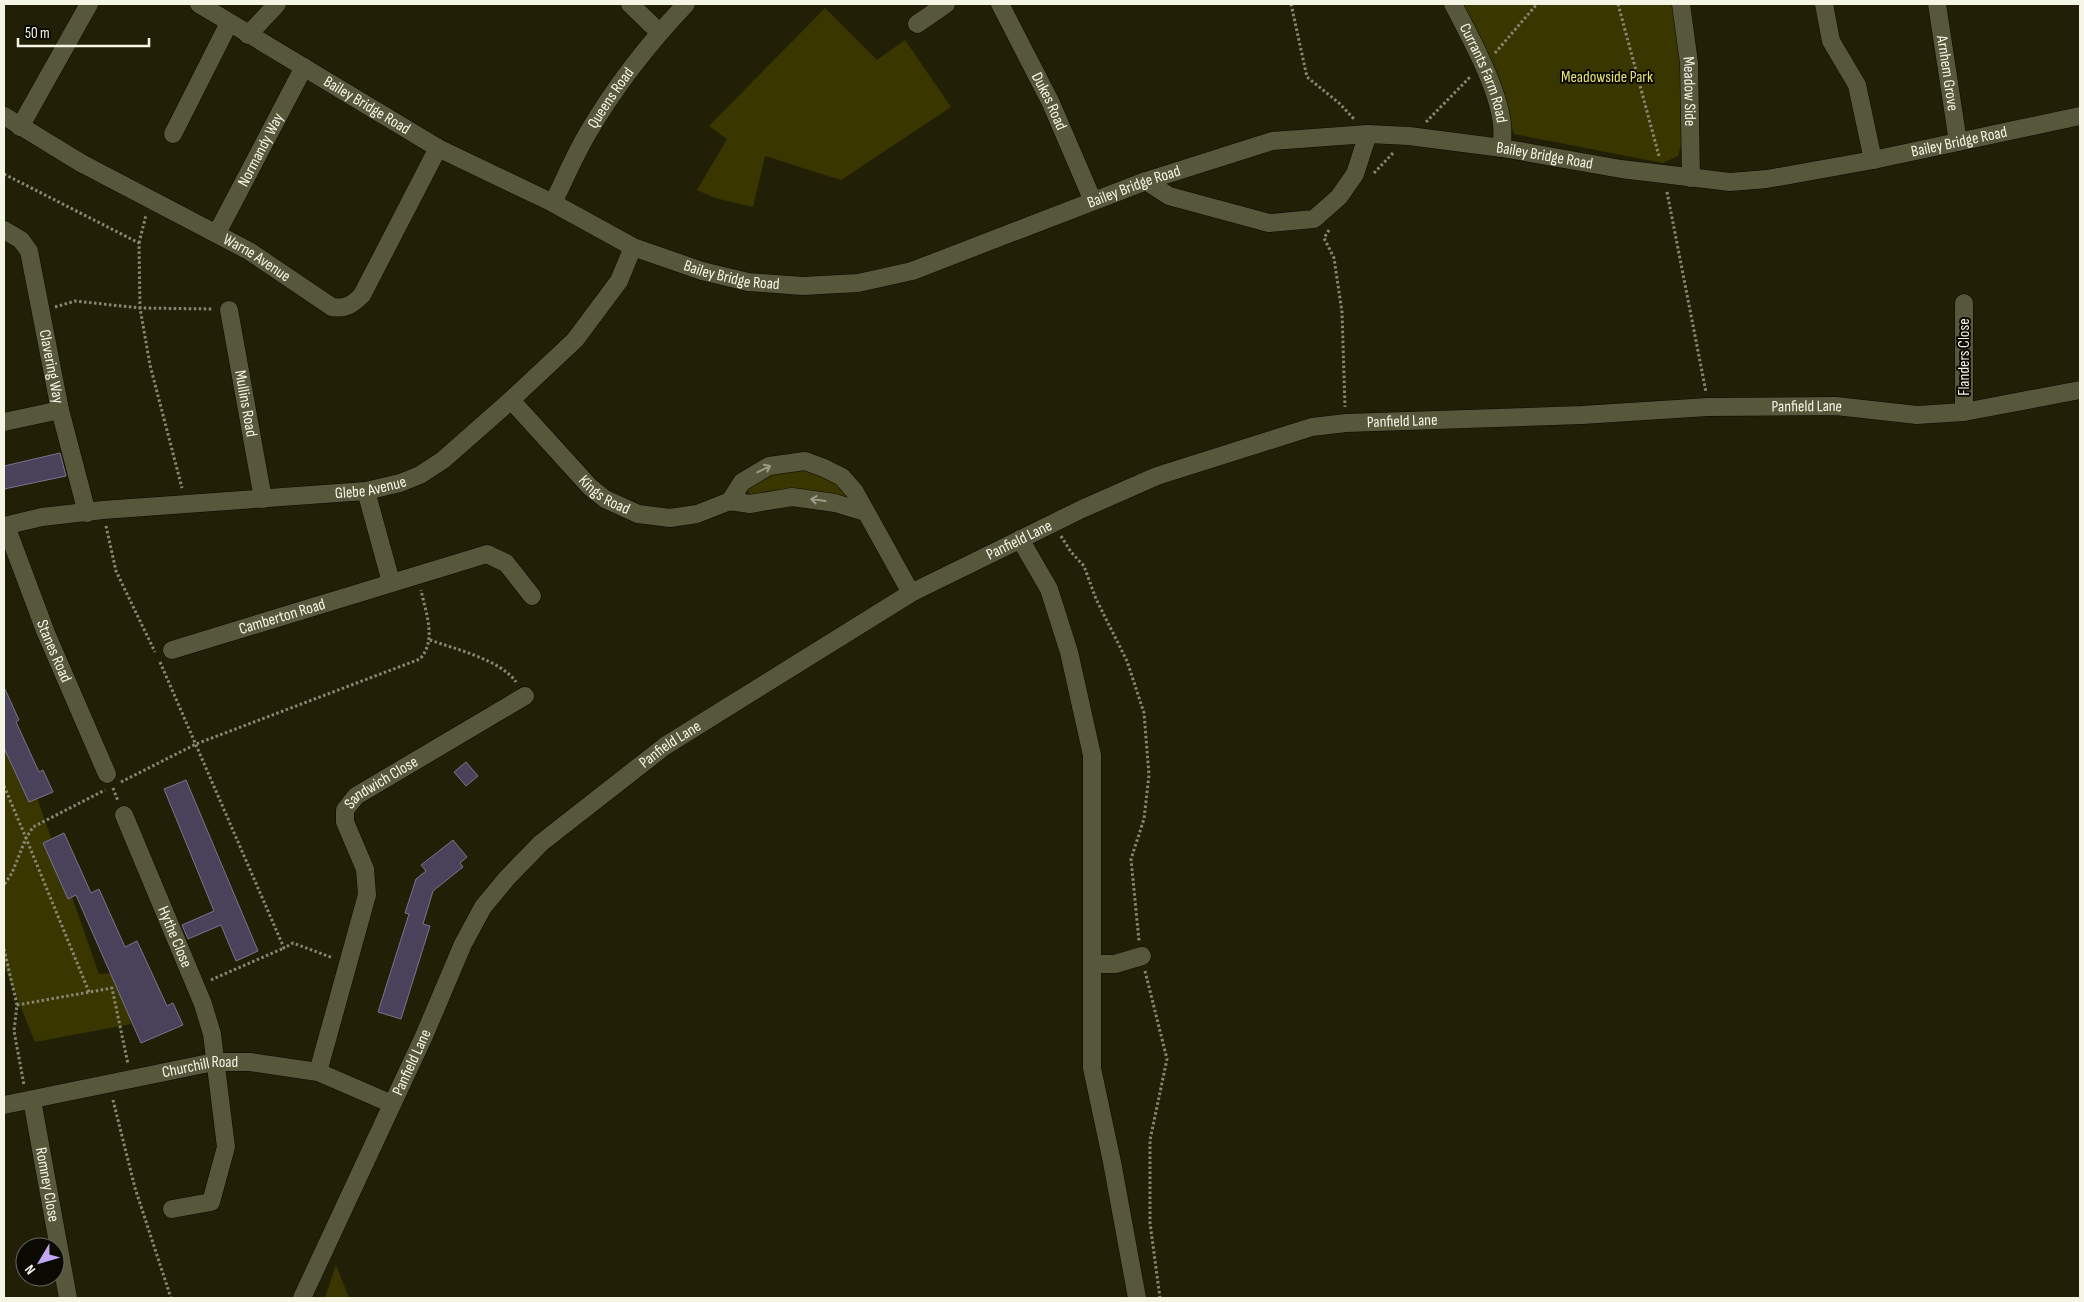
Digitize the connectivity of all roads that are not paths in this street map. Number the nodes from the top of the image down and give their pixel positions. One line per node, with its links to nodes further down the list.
1 (89, 4): 19 (street)
2 (199, 4): 12 (street, Bailey Bridge Road)
3 (278, 4): 15 (street)
4 (630, 4): 14 (street)
5 (686, 4): 14 (street, Queens Road)
6 (946, 4): 13 (street)
7 (1000, 4): 28 (street, Dukes Road)
8 (1453, 4): 24 (street, Currants Farm Road)
9 (1681, 4): 26 (street, Meadow Side)
10 (1824, 4): 25 (street)
11 (1937, 4): 22 (street, Arnhem Grove)
12 (229, 23): 15 (street, Bailey Bridge Road); 20 (street)
13 (917, 24)
14 (659, 32): 29 (street, Queens Road)
15 (248, 35): 16 (street, Bailey Bridge Road)
16 (304, 67): 23 (street, Bailey Bridge Road); 31 (street, Normandy Way)
17 (4, 116): 19 (street, Warne Avenue)
18 (2080, 116): 22 (street, Bailey Bridge Road)
19 (20, 127): 31 (street, Warne Avenue)
20 (173, 134)
21 (1368, 134): 24 (street, Bailey Bridge Road); 27 (street, Bailey Bridge Road); 27 (street)
22 (1958, 142): 25 (street, Bailey Bridge Road)
23 (438, 148): 29 (street, Bailey Bridge Road); 31 (street, Warne Avenue)
24 (1502, 148): 26 (street, Bailey Bridge Road)
25 (1873, 160): 26 (street, Bailey Bridge Road)
26 (1691, 178)
27 (1146, 181): 28 (street, Bailey Bridge Road)
28 (1093, 201): 32 (street, Bailey Bridge Road)
29 (553, 203): 32 (street, Bailey Bridge Road)
30 (4, 230): 37 (street, Clavering Way)
31 (217, 232)
32 (633, 247): 36 (street, Glebe Avenue)
33 (1964, 303): 38 (street, Flanders Close)
34 (229, 310): 41 (street, Mullins Road)
35 (2080, 390): 38 (street, Panfield Lane)
36 (511, 400): 40 (street, Glebe Avenue); 42 (street, Kings Road)
37 (60, 410): 39 (street); 43 (street, Clavering Way)
38 (1964, 412): 46 (street, Panfield Lane)
39 (4, 422)
40 (366, 491): 41 (street, Glebe Avenue); 47 (street)
41 (263, 499): 43 (street, Glebe Avenue)
42 (730, 501): 44 (street, Kings Road, one-way to 42); 44 (street, one-way to 44)
43 (95, 512): 45 (street, Glebe Avenue)
44 (865, 512): 48 (street)
45 (5, 526): 52 (street, Stanes Road)
46 (1020, 539): 48 (street, Panfield Lane); 55 (street)
47 (391, 582): 49 (street, Camberton Road); 50 (street, Camberton Road)
48 (911, 593): 59 (street, Panfield Lane)
49 (532, 596)
50 (172, 650)
51 (525, 696): 57 (street, Sandwich Close)
52 (110, 780)
53 (124, 815): 56 (street, Hythe Close)
54 (1142, 956): 55 (street)
55 (1092, 964): 64 (street)
56 (214, 1062): 57 (street, Churchill Road); 58 (street, Churchill Road); 61 (street, Hythe Close)
57 (318, 1072): 59 (street, Churchill Road)
58 (29, 1100): 60 (street, Churchill Road); 62 (street, Romney Close)
59 (392, 1104): 63 (street, Panfield Lane)
60 (4, 1106)
61 (172, 1208)
62 (68, 1298)
63 (302, 1298)
64 (1137, 1298)

